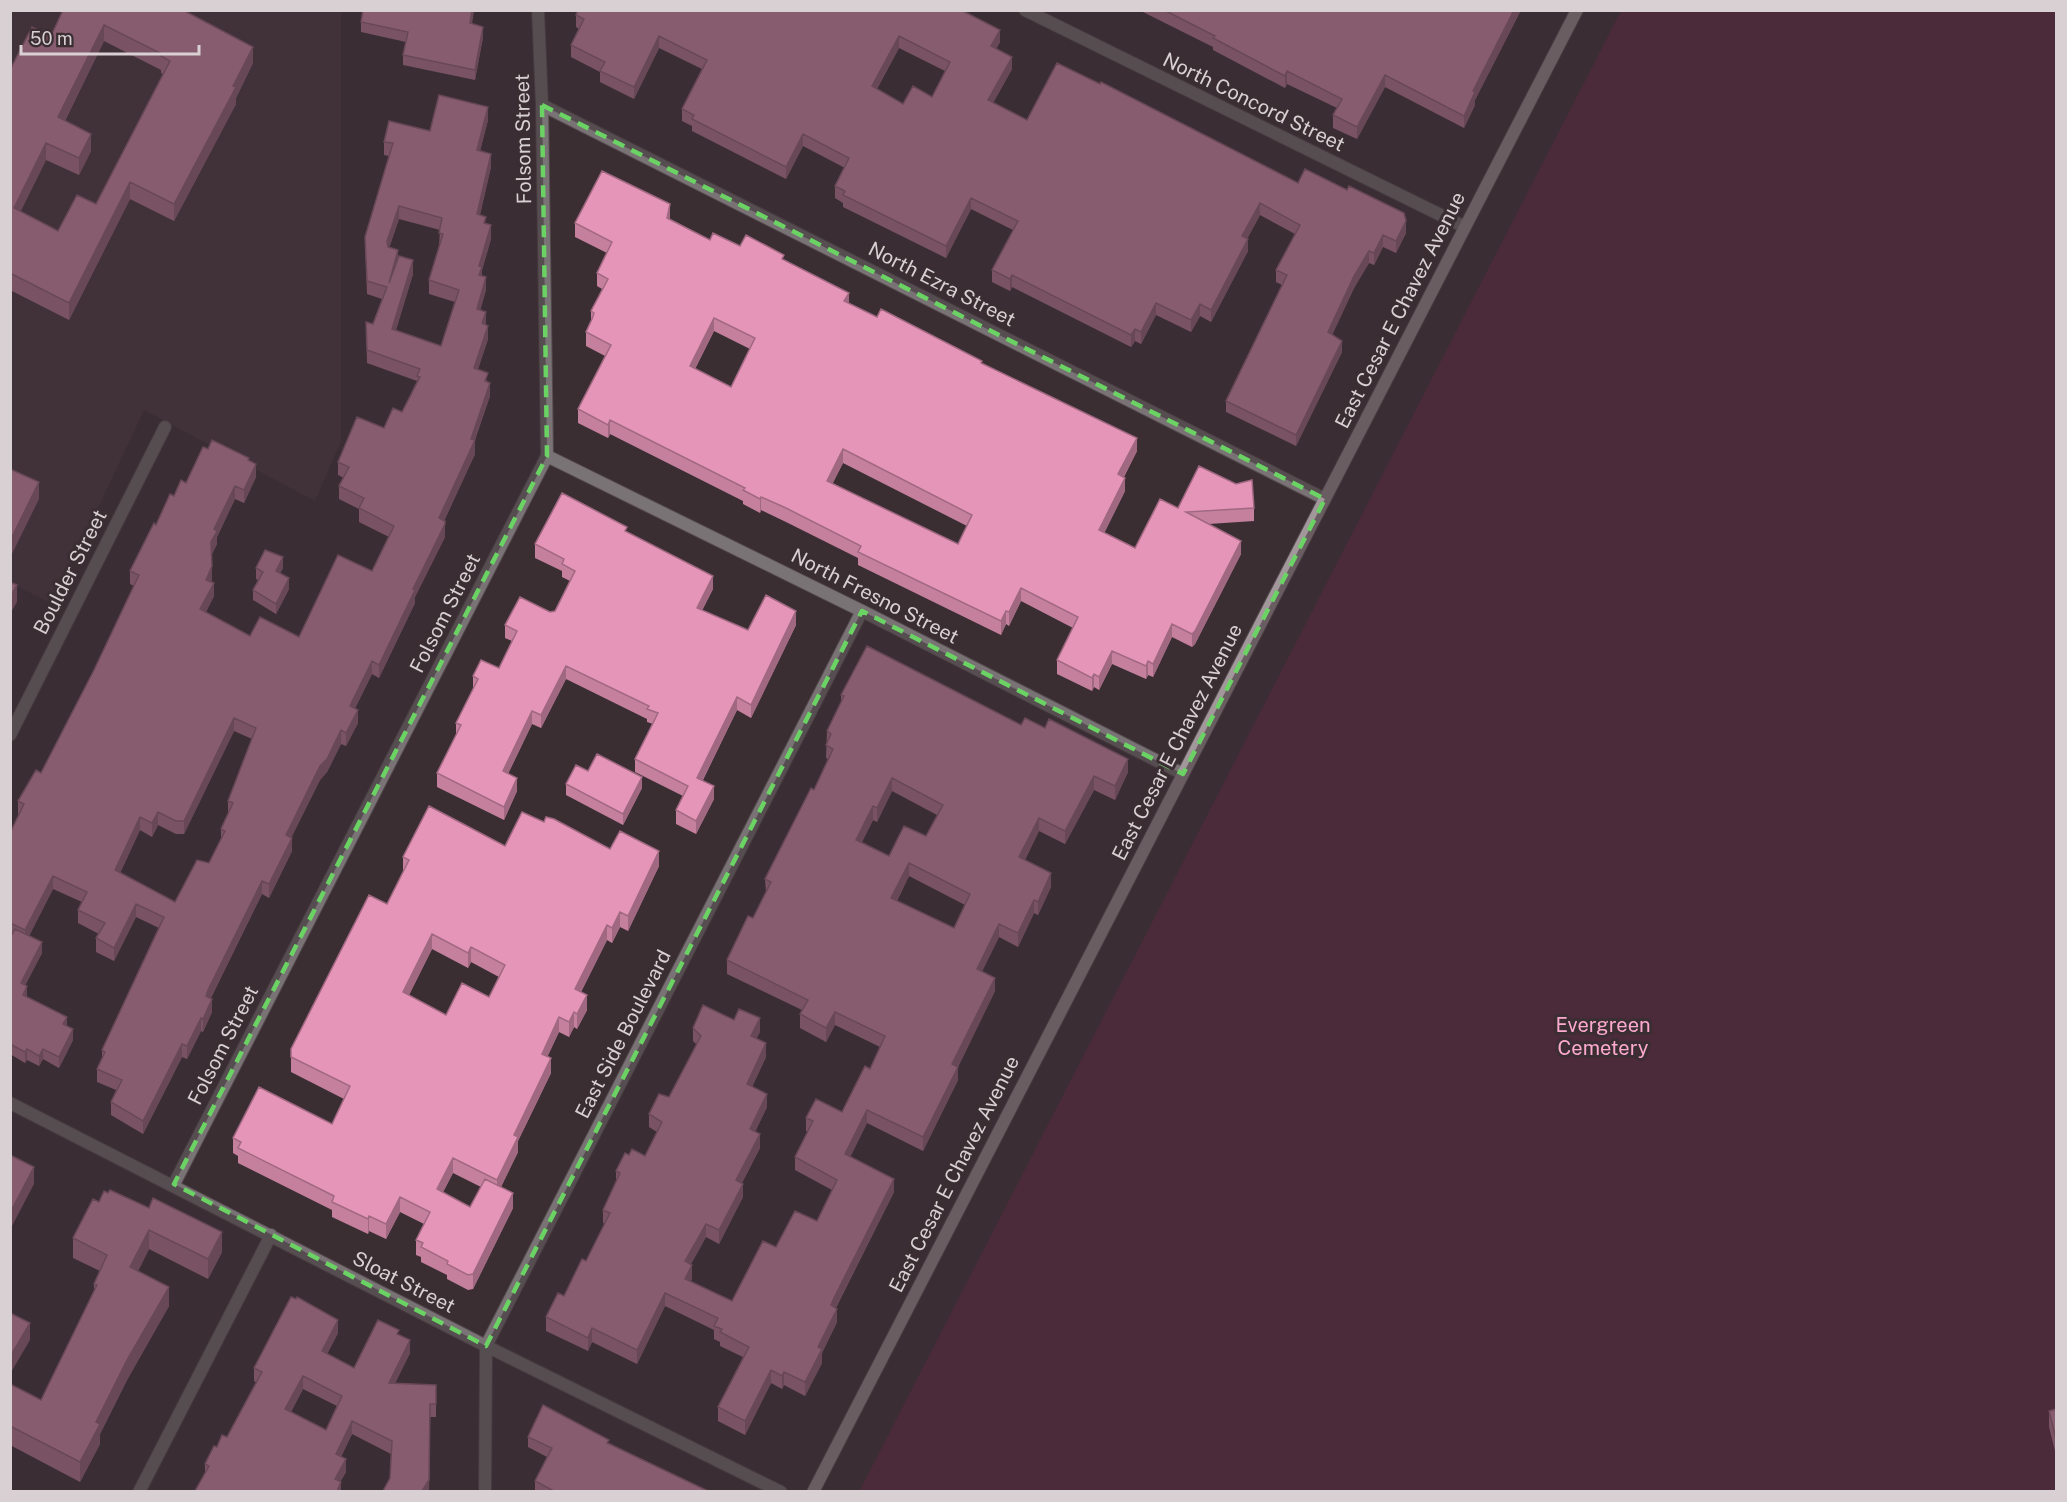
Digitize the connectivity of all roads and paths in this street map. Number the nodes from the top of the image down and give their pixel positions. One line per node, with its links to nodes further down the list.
1 (538, 10): 4 (street, Folsom Street)
2 (1025, 10): 5 (street, North Concord Street)
3 (1577, 10): 5 (main road, East Cesar E Chavez Avenue)
4 (542, 105): 7 (street, Folsom Street); 8 (street, North Ezra Street)
5 (1465, 227): 8 (main road, East Cesar E Chavez Avenue)
6 (165, 427): 10 (street, Boulder Street)
7 (547, 456): 9 (street, North Fresno Street); 13 (street, Folsom Street)
8 (1325, 499): 11 (main road, East Cesar E Chavez Avenue)
9 (862, 611): 11 (street, North Fresno Street); 15 (street, East Side Boulevard)
10 (10, 735)
11 (1183, 774): 19 (main road, East Cesar E Chavez Avenue)
12 (10, 1103): 13 (street, Sloat Street)
13 (174, 1184): 14 (street, Sloat Street)
14 (271, 1235): 15 (street, Sloat Street); 16 (street)
15 (486, 1346): 17 (street, East Side Boulevard); 18 (street, Sloat Street)
16 (139, 1491)
17 (484, 1491)
18 (781, 1491)
19 (813, 1491)

